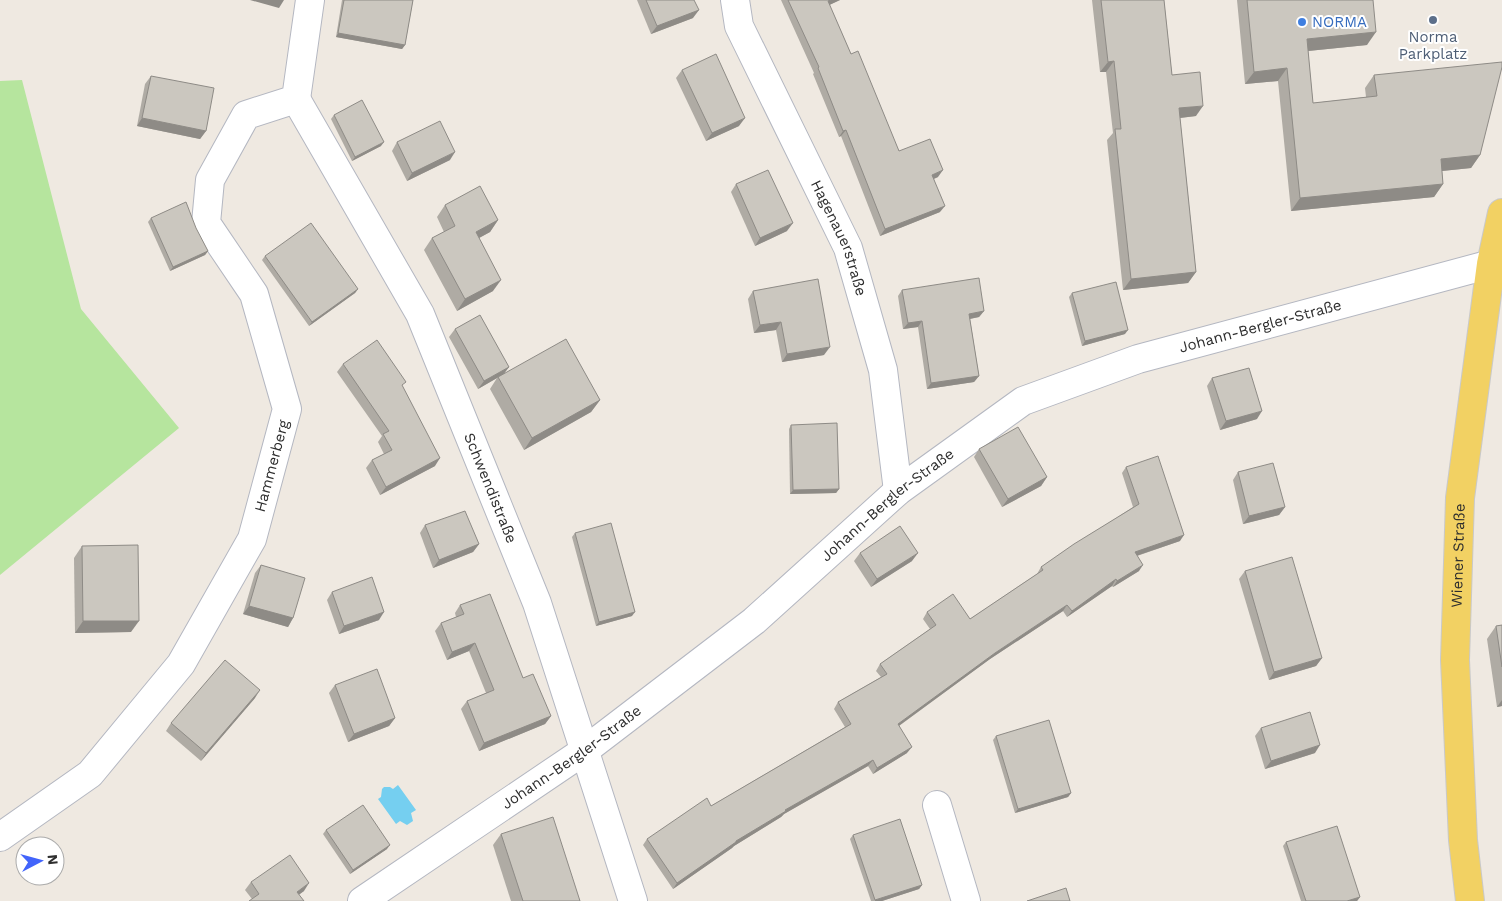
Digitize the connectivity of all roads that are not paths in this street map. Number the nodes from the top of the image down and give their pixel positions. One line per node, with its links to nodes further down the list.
1 (310, 0): 3 (street)
2 (734, 0): 6 (street, Hagenauerstraße)
3 (296, 100): 7 (street, Schwendistraße); 9 (street, Hammerberg)
4 (1502, 213): 5 (main road, Wiener Straße)
5 (1490, 264): 6 (street, Johann-Bergler-Straße); 13 (main road, Wiener Straße)
6 (898, 491): 7 (street, Johann-Bergler-Straße)
7 (584, 751): 10 (street, Johann-Bergler-Straße); 11 (street, Schwendistraße)
8 (937, 805): 12 (street)
9 (0, 837)
10 (362, 901)
11 (633, 901)
12 (966, 901)
13 (1470, 901)

